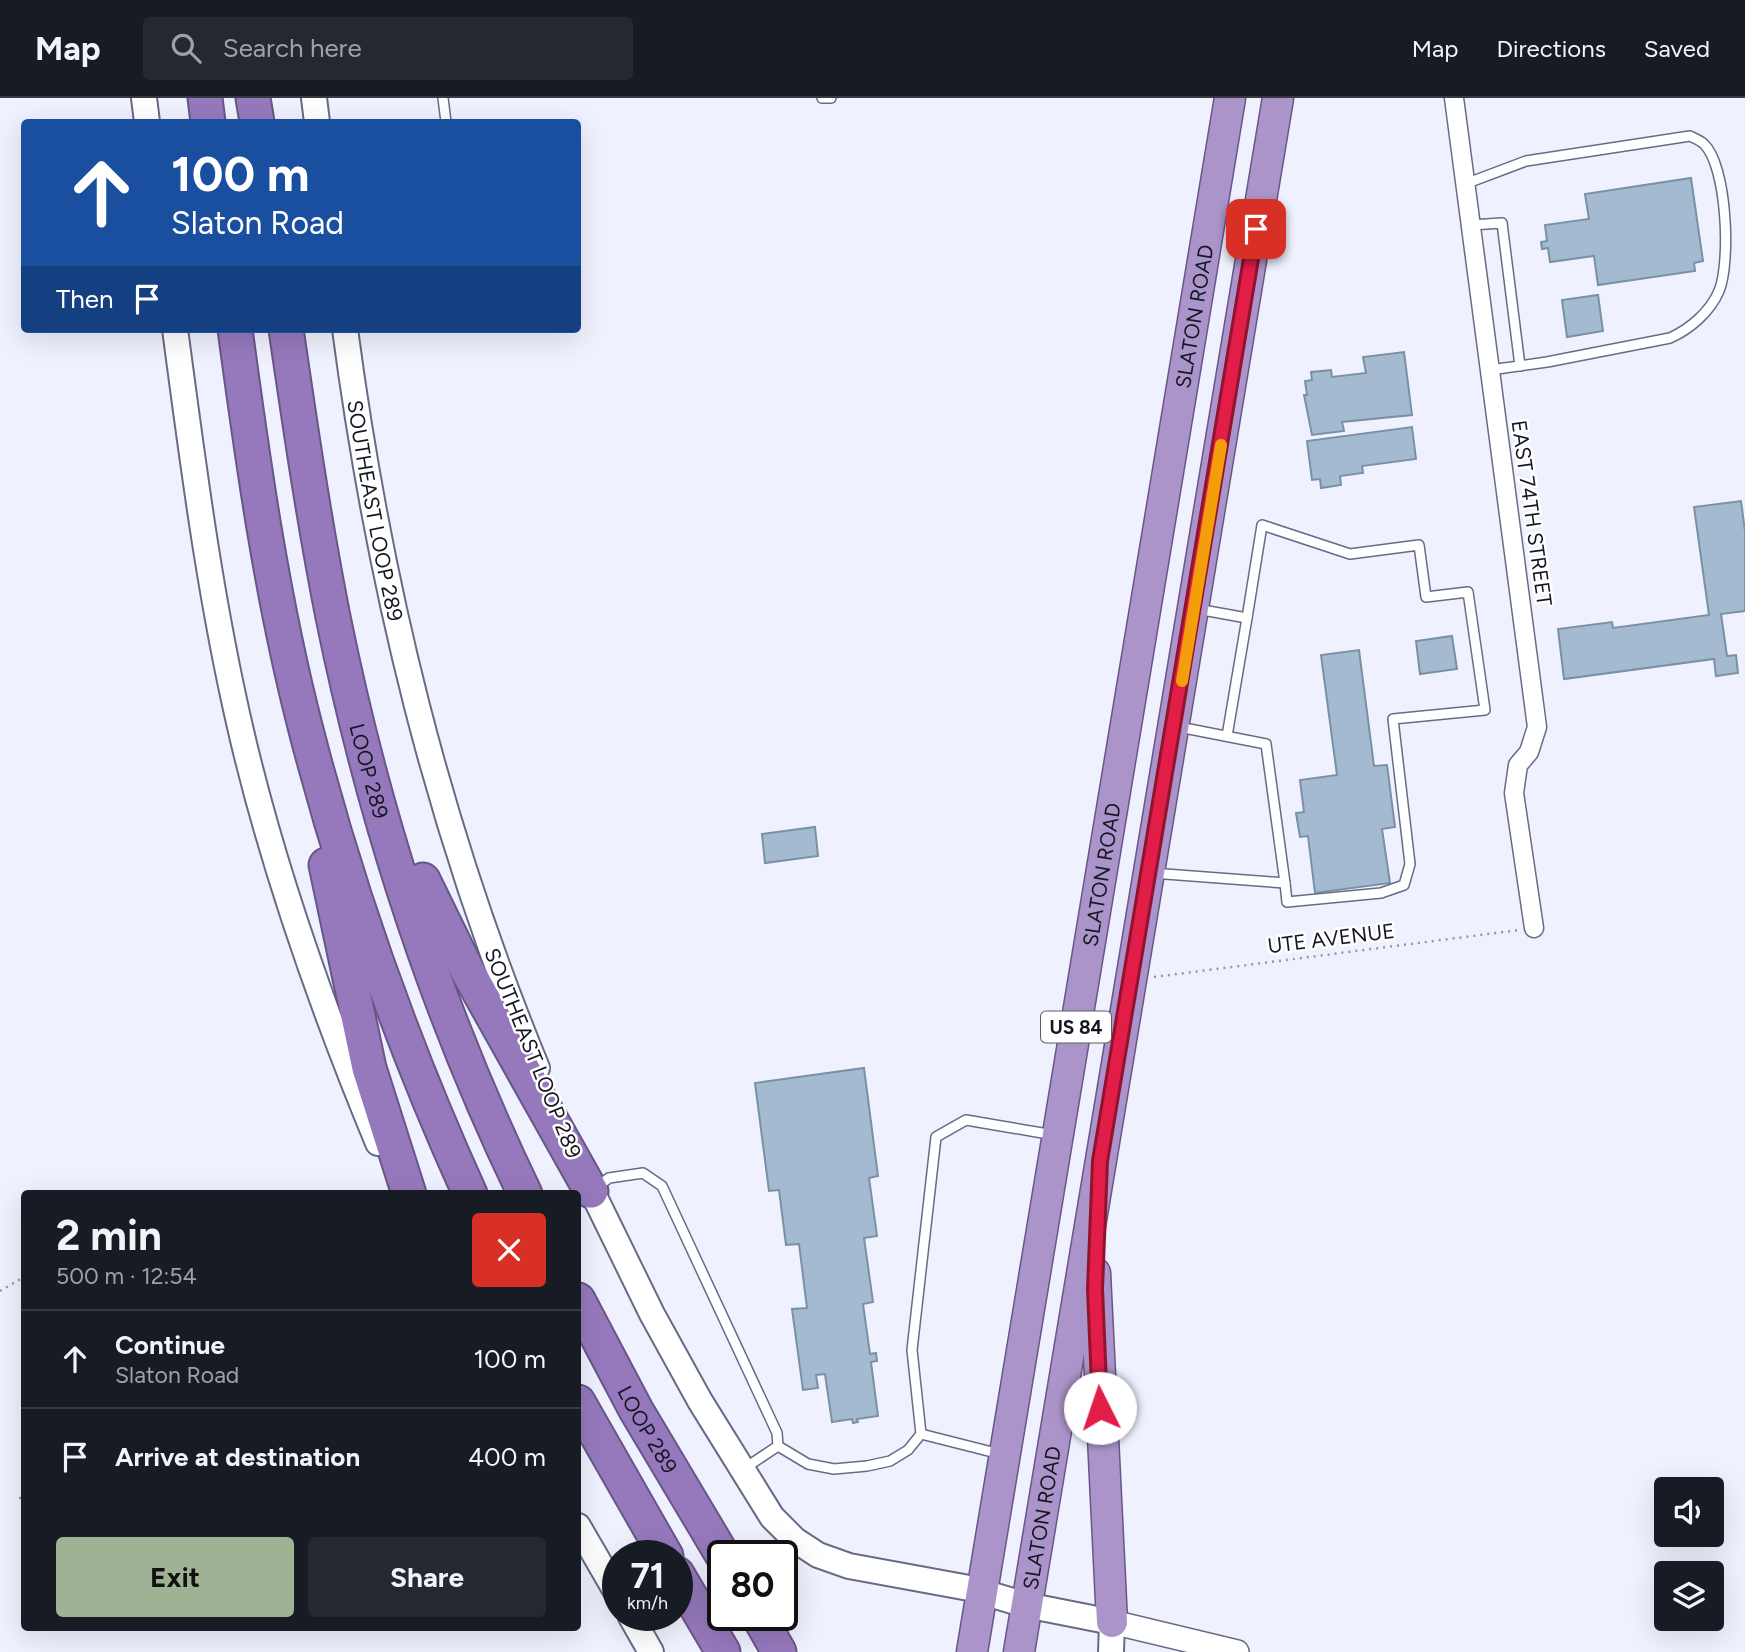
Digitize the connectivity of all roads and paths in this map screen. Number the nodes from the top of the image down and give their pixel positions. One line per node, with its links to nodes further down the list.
1 (144, 98): 11 (main road)
2 (205, 98): 12 (highway)
3 (253, 98): 13 (highway)
4 (314, 98): 14 (main road)
5 (443, 98): 15 (lane)
6 (822, 98): 7 (lane)
7 (831, 98)
8 (1230, 98): 26 (highway, SLATON ROAD / US 84)
9 (1278, 98): 27 (highway, SLATON ROAD / US 84)
10 (1454, 98): 16 (street, EAST 74TH STREET)
11 (147, 119)
12 (208, 119)
13 (256, 119)
14 (317, 119)
15 (446, 119)
16 (1465, 184): 17 (street, EAST 74TH STREET); 22 (lane)
17 (1471, 225): 22 (lane); 23 (street, EAST 74TH STREET)
18 (175, 333): 37 (main road)
19 (236, 333): 28 (highway)
20 (287, 333): 24 (highway, LOOP 289)
21 (346, 333): 41 (main road, SOUTHEAST LOOP 289)
22 (1520, 366): 23 (lane)
23 (1490, 370): 33 (street, EAST 74TH STREET)
24 (300, 429): 40 (highway, LOOP 289); 41 (highway)
25 (1247, 618): 27 (lane); 30 (lane); 32 (lane)
26 (1144, 621): 27 (highway); 35 (highway, SLATON ROAD / US 84)
27 (1192, 621): 29 (highway, SLATON ROAD / US 84)
28 (293, 676): 38 (highway); 39 (highway)
29 (1174, 726): 30 (lane); 31 (highway, SLATON ROAD / US 84)
30 (1227, 736): 32 (lane)
31 (1150, 873): 32 (lane); 34 (highway, SLATON ROAD / US 84)
32 (1285, 883)
33 (1534, 928): 34 (path, UTE AVENUE)
34 (1133, 979): 36 (highway, SLATON ROAD / US 84)
35 (1058, 1136): 46 (lane); 48 (highway, SLATON ROAD / US 84)
36 (1100, 1161): 56 (highway, SLATON ROAD / US 84); 57 (highway)
37 (398, 1190)
38 (409, 1190)
39 (468, 1190)
40 (523, 1190)
41 (591, 1191): 47 (lane); 49 (main road, SOUTHEAST LOOP 289)
42 (21, 1280): 43 (path)
43 (0, 1291)
44 (581, 1306): 52 (highway, LOOP 289)
45 (581, 1407): 51 (highway)
46 (920, 1434): 47 (lane); 48 (lane)
47 (778, 1446): 49 (lane)
48 (1005, 1455): 54 (highway, SLATON ROAD / US 84)
49 (742, 1470): 54 (main road, SOUTHEAST LOOP 289)
50 (581, 1530): 53 (main road)
51 (657, 1540)
52 (713, 1540)
53 (602, 1567)
54 (982, 1592): 56 (main road, SOUTHEAST LOOP 289); 63 (highway, SLATON ROAD / US 84)
55 (693, 1601): 61 (highway)
56 (1026, 1605): 57 (main road, SOUTHEAST LOOP 289); 64 (highway, SLATON ROAD / US 84)
57 (1112, 1622): 65 (main road); 66 (street)
58 (639, 1631): 60 (main road)
59 (767, 1631): 62 (highway)
60 (651, 1652)
61 (723, 1652)
62 (779, 1652)
63 (972, 1652)
64 (1018, 1652)
65 (1111, 1652)
66 (1237, 1652)

